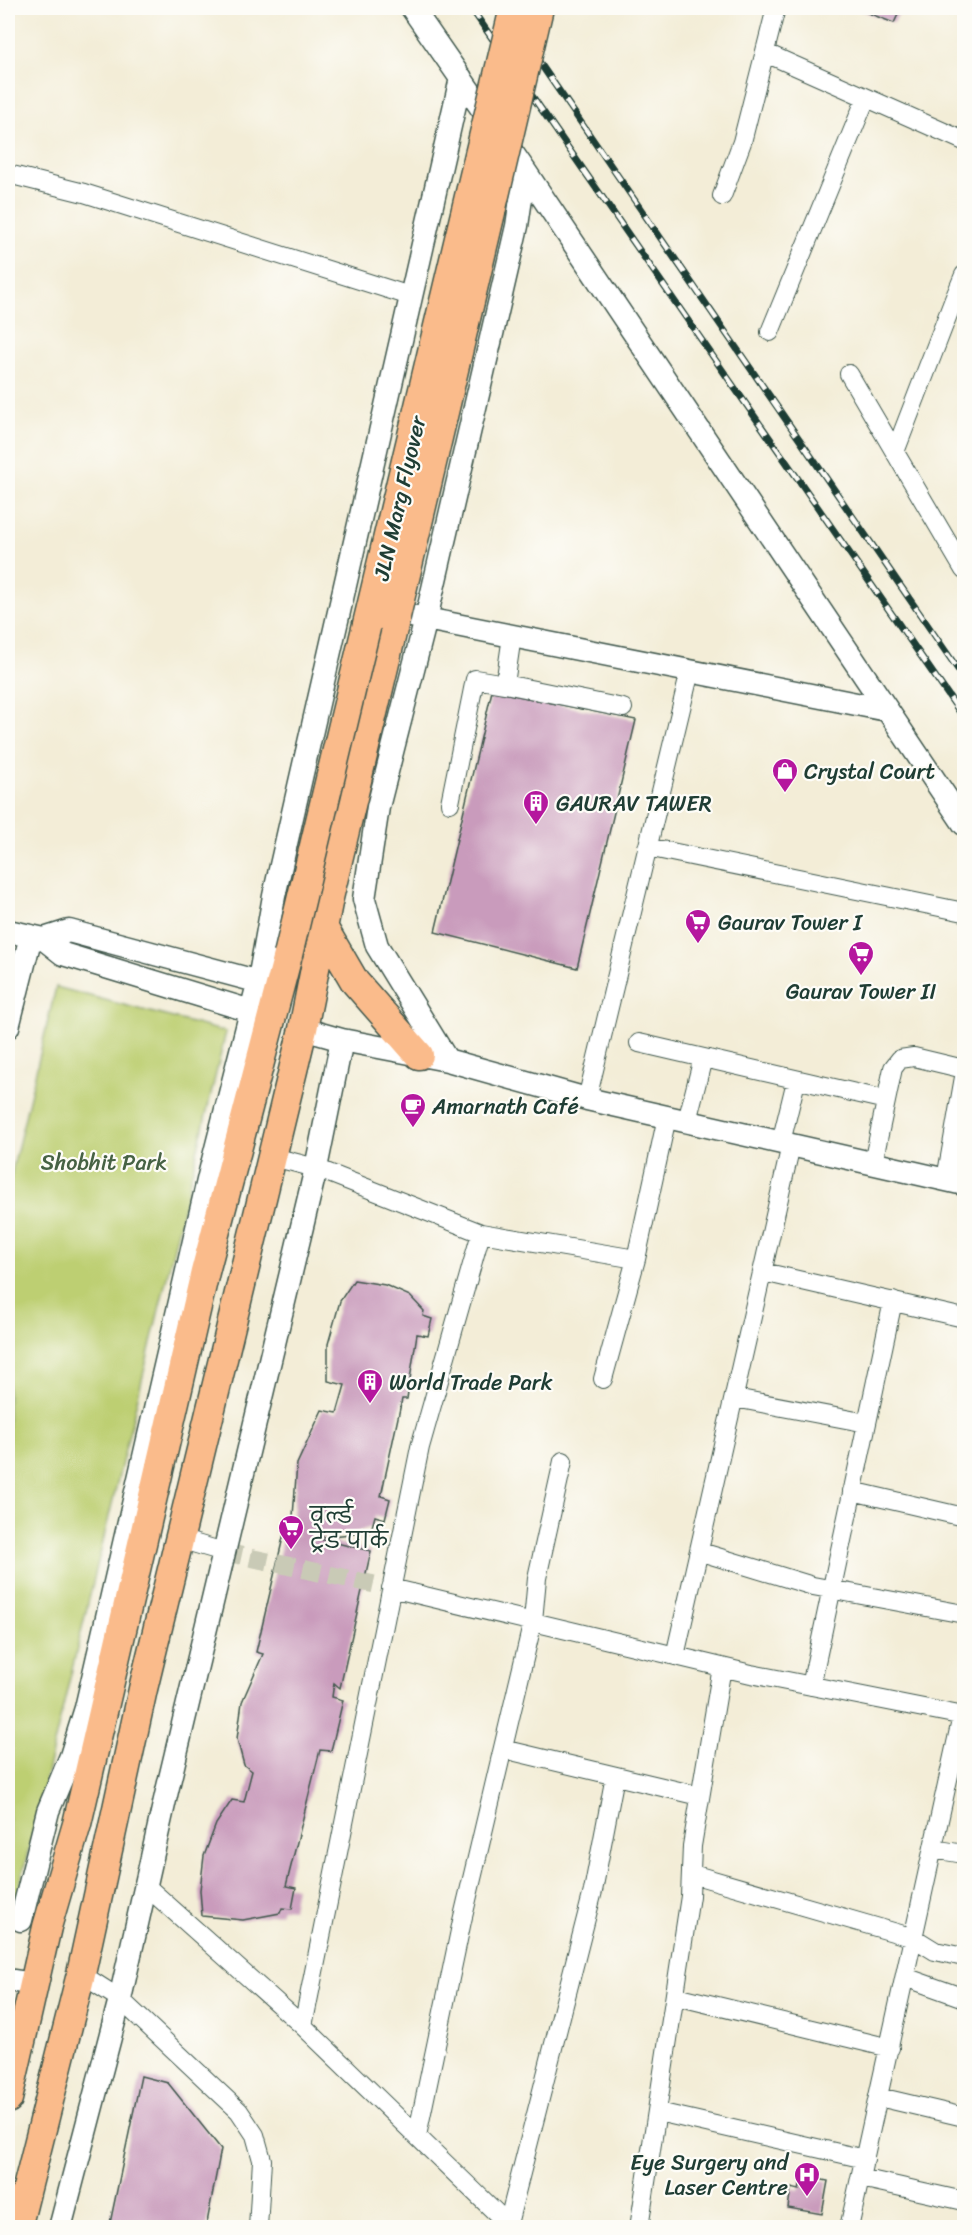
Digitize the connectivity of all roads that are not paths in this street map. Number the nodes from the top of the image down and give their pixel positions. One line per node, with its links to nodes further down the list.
1 (411, 8): 6 (street)
2 (514, 8): 33 (main road, JLN Marg Flyover, bridge)
3 (539, 8): 30 (main road, JLN Marg Flyover, bridge)
4 (776, 8): 5 (street)
5 (766, 52): 7 (street); 11 (street)
6 (461, 78): 9 (street); 13 (street)
7 (866, 98): 8 (street); 15 (street)
8 (964, 141)
9 (525, 171): 20 (street); 25 (street)
10 (8, 174): 13 (street)
11 (723, 196)
12 (964, 275): 14 (street)
13 (410, 296): 19 (street)
14 (959, 300): 17 (street)
15 (770, 332)
16 (849, 374): 17 (street)
17 (895, 452): 18 (street)
18 (964, 570)
19 (342, 603): 20 (street); 33 (street)
20 (426, 619): 21 (street); 39 (street)
21 (512, 636): 22 (street); 23 (street)
22 (690, 671): 25 (street); 28 (street)
23 (505, 684): 24 (street); 26 (street)
24 (623, 708)
25 (887, 710): 27 (street)
26 (450, 804)
27 (964, 824)
28 (647, 847): 29 (street); 44 (street)
29 (964, 912)
30 (323, 927): 36 (main road, JLN Marg Flyover); 39 (main road)
31 (8, 931): 32 (street)
32 (38, 938): 33 (street); 34 (street); 35 (street)
33 (270, 984): 34 (main road, JLN Marg Flyover)
34 (261, 1015): 76 (main road, JLN Marg Flyover)
35 (8, 1027)
36 (303, 1029): 37 (street); 48 (main road, JLN Marg Flyover)
37 (342, 1040): 39 (street); 50 (street)
38 (639, 1043): 40 (street)
39 (433, 1057): 44 (street)
40 (703, 1058): 43 (street); 46 (street)
41 (964, 1069): 45 (street)
42 (964, 1077): 51 (street)
43 (796, 1081): 45 (street); 47 (street)
44 (587, 1099): 46 (street)
45 (886, 1100): 49 (street)
46 (677, 1119): 47 (street); 53 (street)
47 (786, 1144): 49 (street); 54 (street)
48 (273, 1157): 50 (street); 63 (main road, JLN Marg Flyover)
49 (873, 1163): 51 (street)
50 (316, 1168): 52 (street); 64 (street)
51 (955, 1181)
52 (481, 1233): 53 (street); 66 (street)
53 (636, 1259): 57 (street)
54 (763, 1272): 55 (street); 58 (street)
55 (893, 1301): 56 (street); 59 (street)
56 (964, 1318)
57 (603, 1379)
58 (735, 1398): 59 (street); 65 (street)
59 (867, 1423): 61 (street)
60 (563, 1461): 69 (street)
61 (852, 1491): 62 (street); 67 (street)
62 (964, 1517)
63 (179, 1539): 64 (street); 85 (main road, JLN Marg Flyover)
64 (224, 1552): 81 (street)
65 (700, 1552): 67 (street); 70 (street)
66 (391, 1588): 69 (street); 91 (street)
67 (831, 1589): 68 (street); 72 (street)
68 (964, 1614)
69 (533, 1621): 70 (street); 74 (street)
70 (675, 1656): 71 (street)
71 (722, 1667): 72 (street); 77 (street)
72 (811, 1686): 73 (street)
73 (963, 1716): 78 (street)
74 (503, 1749): 75 (street); 97 (street)
75 (615, 1776): 77 (street); 101 (street)
76 (75, 1779): 82 (main road, JLN Marg Flyover); 82 (street)
77 (700, 1796): 80 (street)
78 (933, 1849): 79 (street); 83 (street)
79 (964, 1854)
80 (692, 1874): 83 (street); 88 (street)
81 (146, 1886): 90 (street); 91 (street)
82 (25, 1927): 87 (main road, JLN Marg Flyover)
83 (914, 1938): 84 (street); 86 (street)
84 (964, 1957)
85 (81, 1974): 90 (street); 102 (main road, JLN Marg Flyover)
86 (905, 1977): 89 (street); 92 (street)
87 (21, 1982): 94 (main road, JLN Marg Flyover)
88 (676, 1996): 92 (street); 95 (street)
89 (964, 1998)
90 (120, 2000): 103 (street); 104 (street)
91 (303, 2026): 97 (street)
92 (890, 2048): 93 (street)
93 (879, 2097): 96 (street); 98 (street)
94 (8, 2099)
95 (658, 2112): 98 (street); 105 (street)
96 (964, 2117)
97 (417, 2136): 101 (street)
98 (865, 2159): 99 (street)
99 (861, 2178): 100 (street); 106 (street)
100 (964, 2201)
101 (510, 2226)
102 (17, 2228)
103 (60, 2228)
104 (258, 2228)
105 (639, 2228)
106 (849, 2228)

